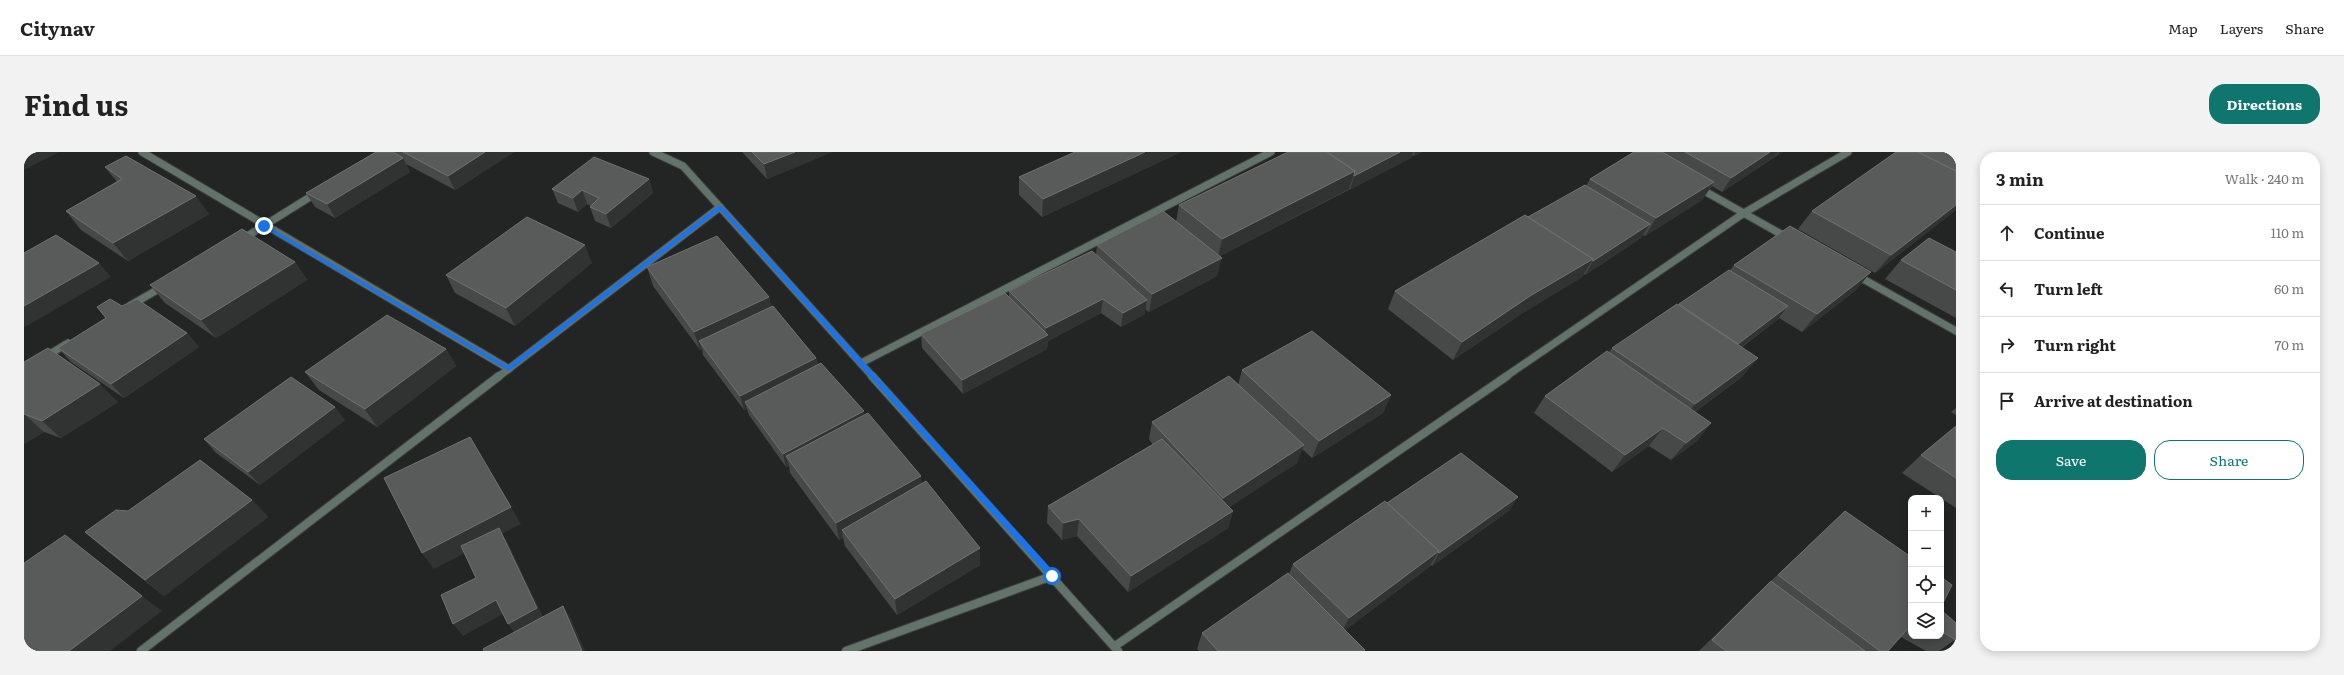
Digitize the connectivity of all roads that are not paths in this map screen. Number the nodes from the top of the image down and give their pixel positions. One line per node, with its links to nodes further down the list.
1 (142, 152): 9 (street)
2 (1271, 152): 18 (street)
3 (1848, 152): 8 (street)
4 (660, 153): 7 (street)
5 (1690, 182): 8 (street)
6 (323, 189): 9 (street)
7 (720, 207): 18 (street); 19 (street)
8 (1744, 213): 11 (street); 21 (street)
9 (264, 226): 10 (street); 19 (street)
10 (236, 243)
11 (1798, 243)
12 (1846, 270): 15 (street)
13 (168, 284): 14 (street)
14 (127, 308)
15 (1956, 331)
16 (72, 341): 17 (street)
17 (38, 361)
18 (861, 363): 20 (street)
19 (509, 369): 22 (street)
20 (1052, 576): 21 (street); 23 (street)
21 (1116, 648)
22 (141, 651)
23 (846, 651)

